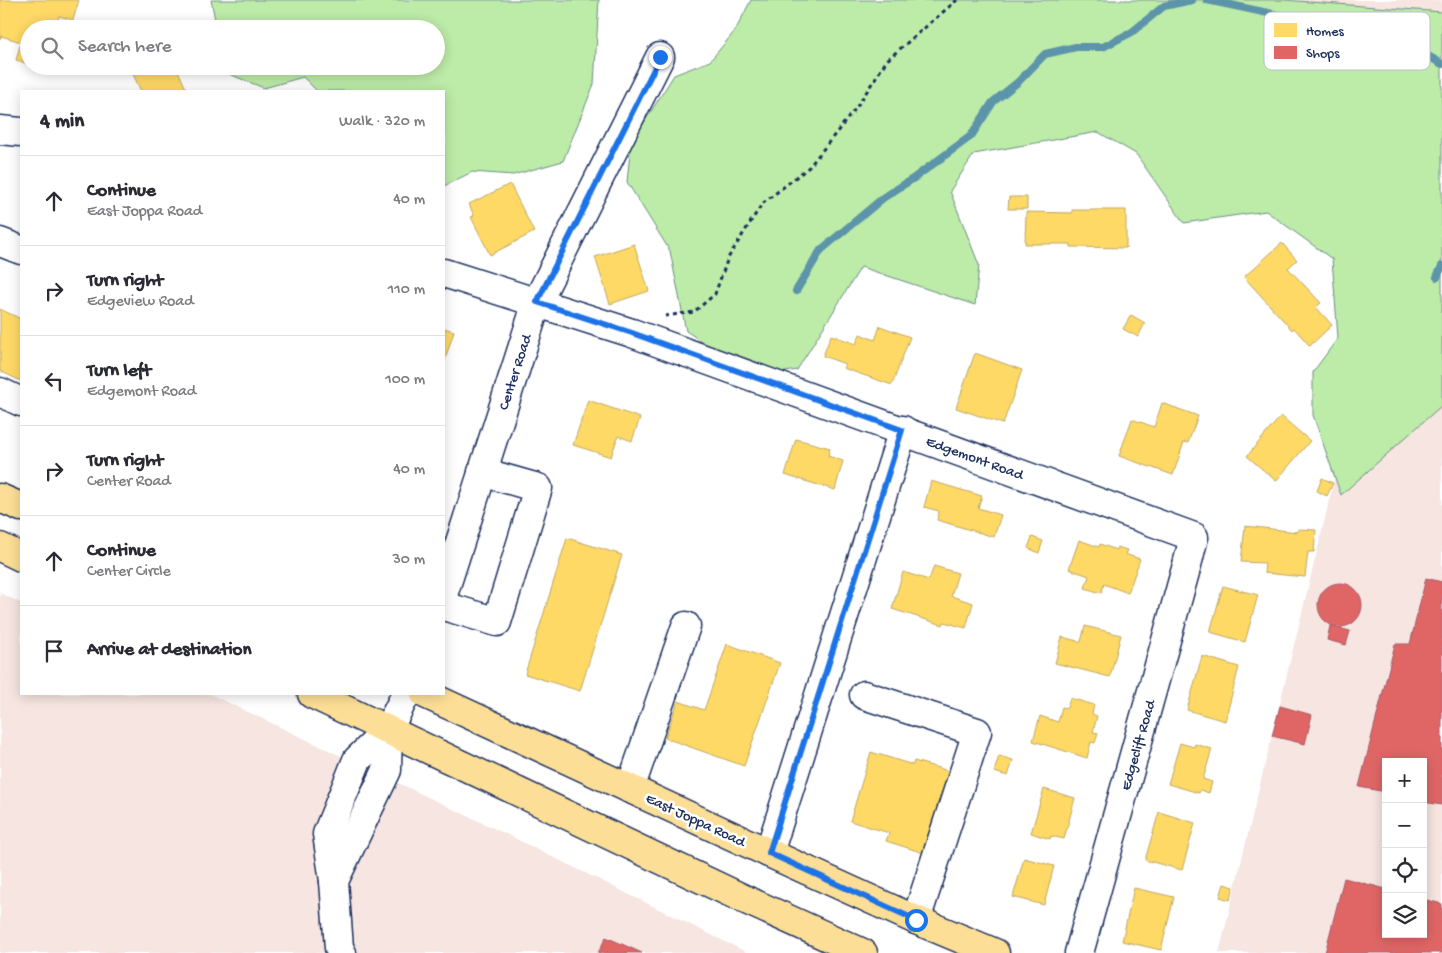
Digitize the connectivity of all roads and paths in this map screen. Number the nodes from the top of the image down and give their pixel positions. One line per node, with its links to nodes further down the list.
1 (958, 0): 9 (path)
2 (660, 57): 8 (street, Center Road)
3 (0, 130): 4 (street)
4 (20, 132)
5 (0, 242): 6 (street)
6 (20, 250)
7 (445, 273): 8 (street, Edgemont Road)
8 (537, 302): 9 (street, Edgemont Road); 13 (street, Center Road)
9 (632, 333): 12 (street, Edgemont Road)
10 (0, 392): 11 (street)
11 (20, 402)
12 (902, 430): 16 (street, Edgemont Road); 28 (street)
13 (482, 472): 19 (street, Center Road); 20 (street)
14 (0, 498): 15 (main road)
15 (20, 507)
16 (1194, 537): 33 (street, Edgeclift Road)
17 (0, 547): 18 (main road)
18 (20, 557)
19 (445, 589)
20 (445, 606)
21 (686, 626): 27 (street)
22 (314, 695): 26 (main road)
23 (406, 695): 26 (street)
24 (427, 695): 27 (main road, East Joppa Road)
25 (864, 695): 29 (street)
26 (388, 730): 30 (street); 31 (main road)
27 (630, 789): 28 (main road, East Joppa Road)
28 (769, 853): 29 (main road, East Joppa Road)
29 (916, 920): 32 (main road, East Joppa Road)
30 (342, 953)
31 (863, 953)
32 (995, 953)
33 (1079, 953)

